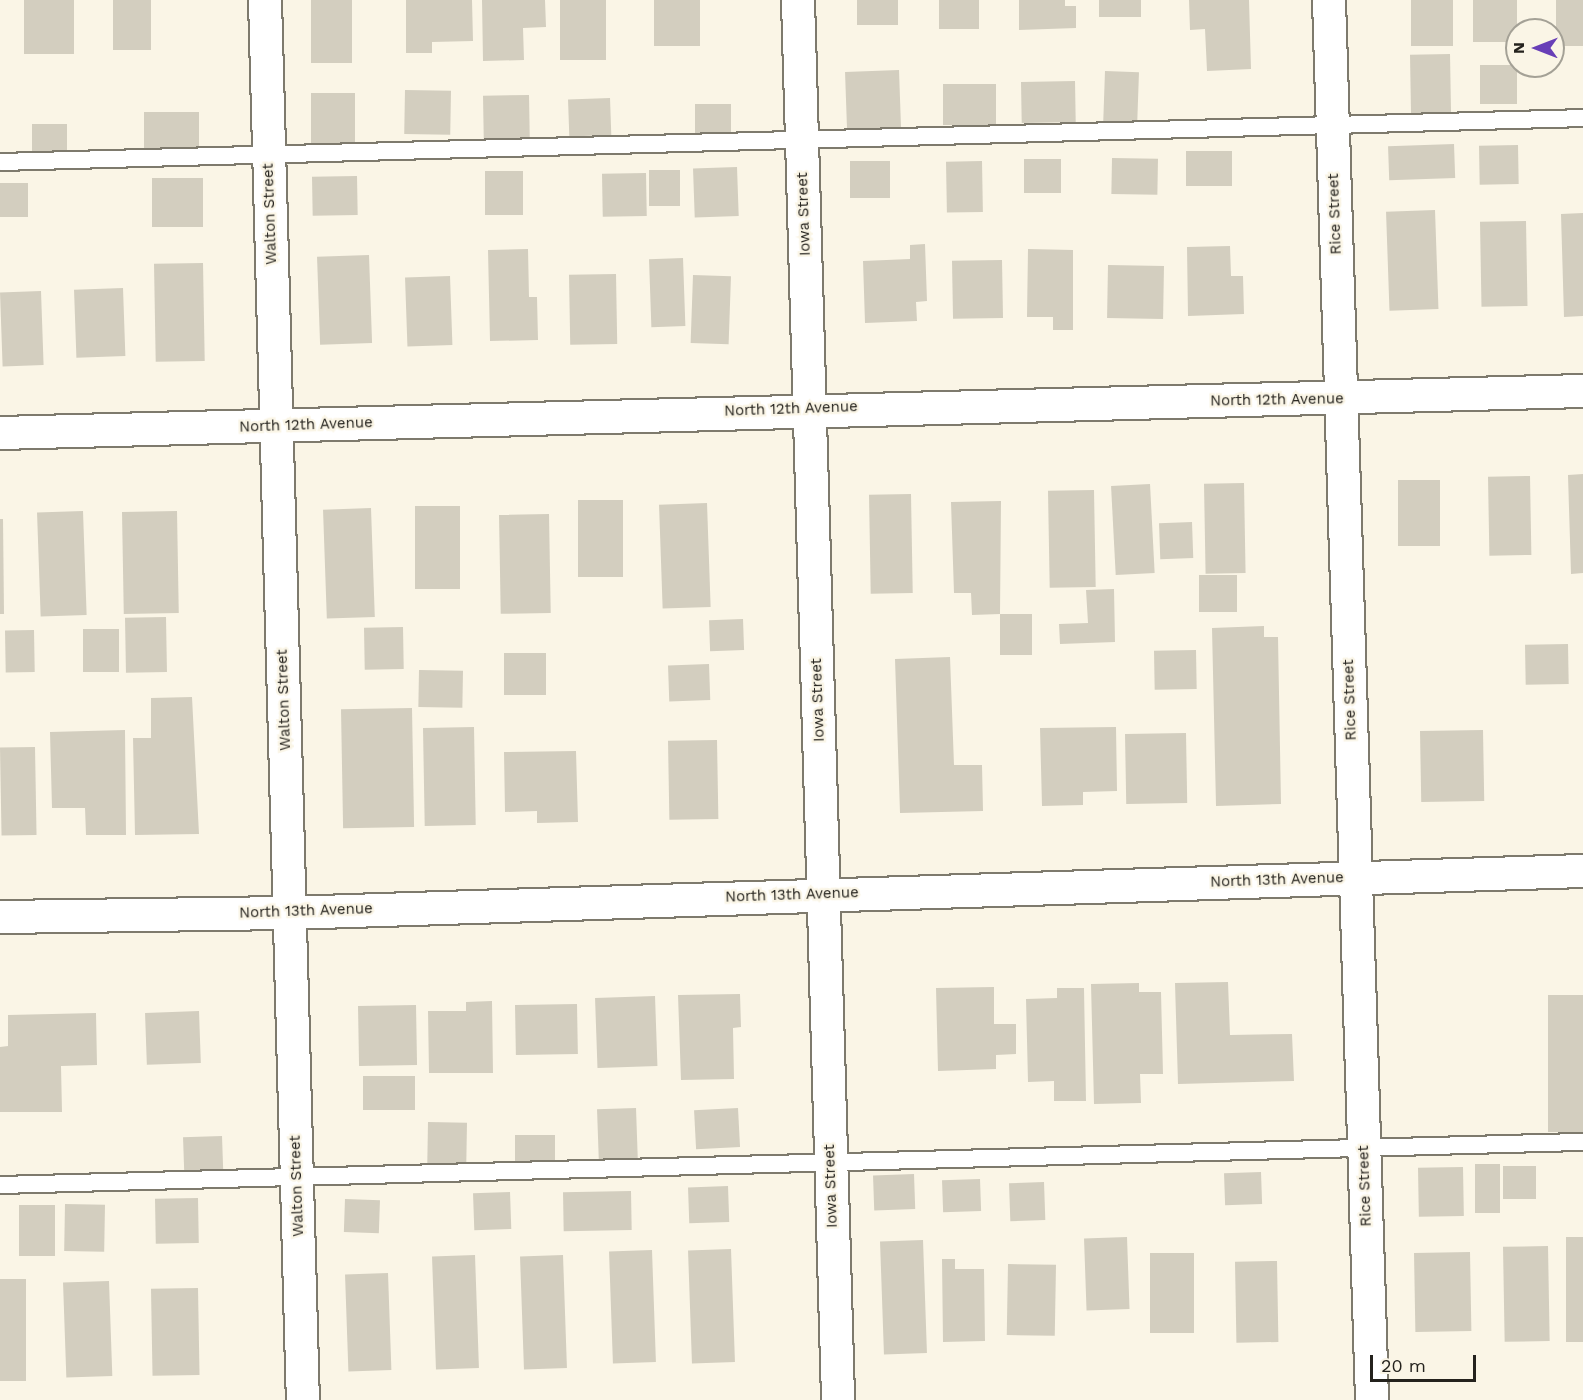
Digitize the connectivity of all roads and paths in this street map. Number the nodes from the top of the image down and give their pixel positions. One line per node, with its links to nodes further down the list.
1 (265, 0): 7 (street, Walton Street)
2 (798, 0): 6 (street, Iowa Street)
3 (1329, 0): 5 (street, Rice Street)
4 (1583, 118): 5 (lane)
5 (1332, 126): 6 (lane); 10 (street, Rice Street)
6 (802, 139): 7 (lane); 11 (street, Iowa Street)
7 (269, 155): 8 (lane); 12 (street, Walton Street)
8 (0, 162)
9 (1583, 391): 10 (street, North 12th Avenue)
10 (1341, 399): 11 (street, North 12th Avenue); 15 (street, Rice Street)
11 (810, 408): 12 (street, North 12th Avenue); 16 (street, Iowa Street)
12 (276, 426): 13 (street, North 12th Avenue); 17 (street, Walton Street)
13 (0, 433)
14 (1583, 871): 15 (street, North 13th Avenue)
15 (1356, 878): 16 (street, North 13th Avenue); 20 (street, Rice Street)
16 (823, 894): 17 (street, North 13th Avenue); 21 (street, Iowa Street)
17 (290, 913): 18 (street, North 13th Avenue); 22 (street, Walton Street)
18 (0, 917)
19 (1583, 1142): 20 (lane)
20 (1364, 1148): 21 (lane); 26 (street, Rice Street)
21 (831, 1164): 22 (lane); 25 (street, Iowa Street)
22 (297, 1174): 23 (lane); 24 (street, Walton Street)
23 (0, 1185)
24 (303, 1400)
25 (838, 1400)
26 (1372, 1400)

